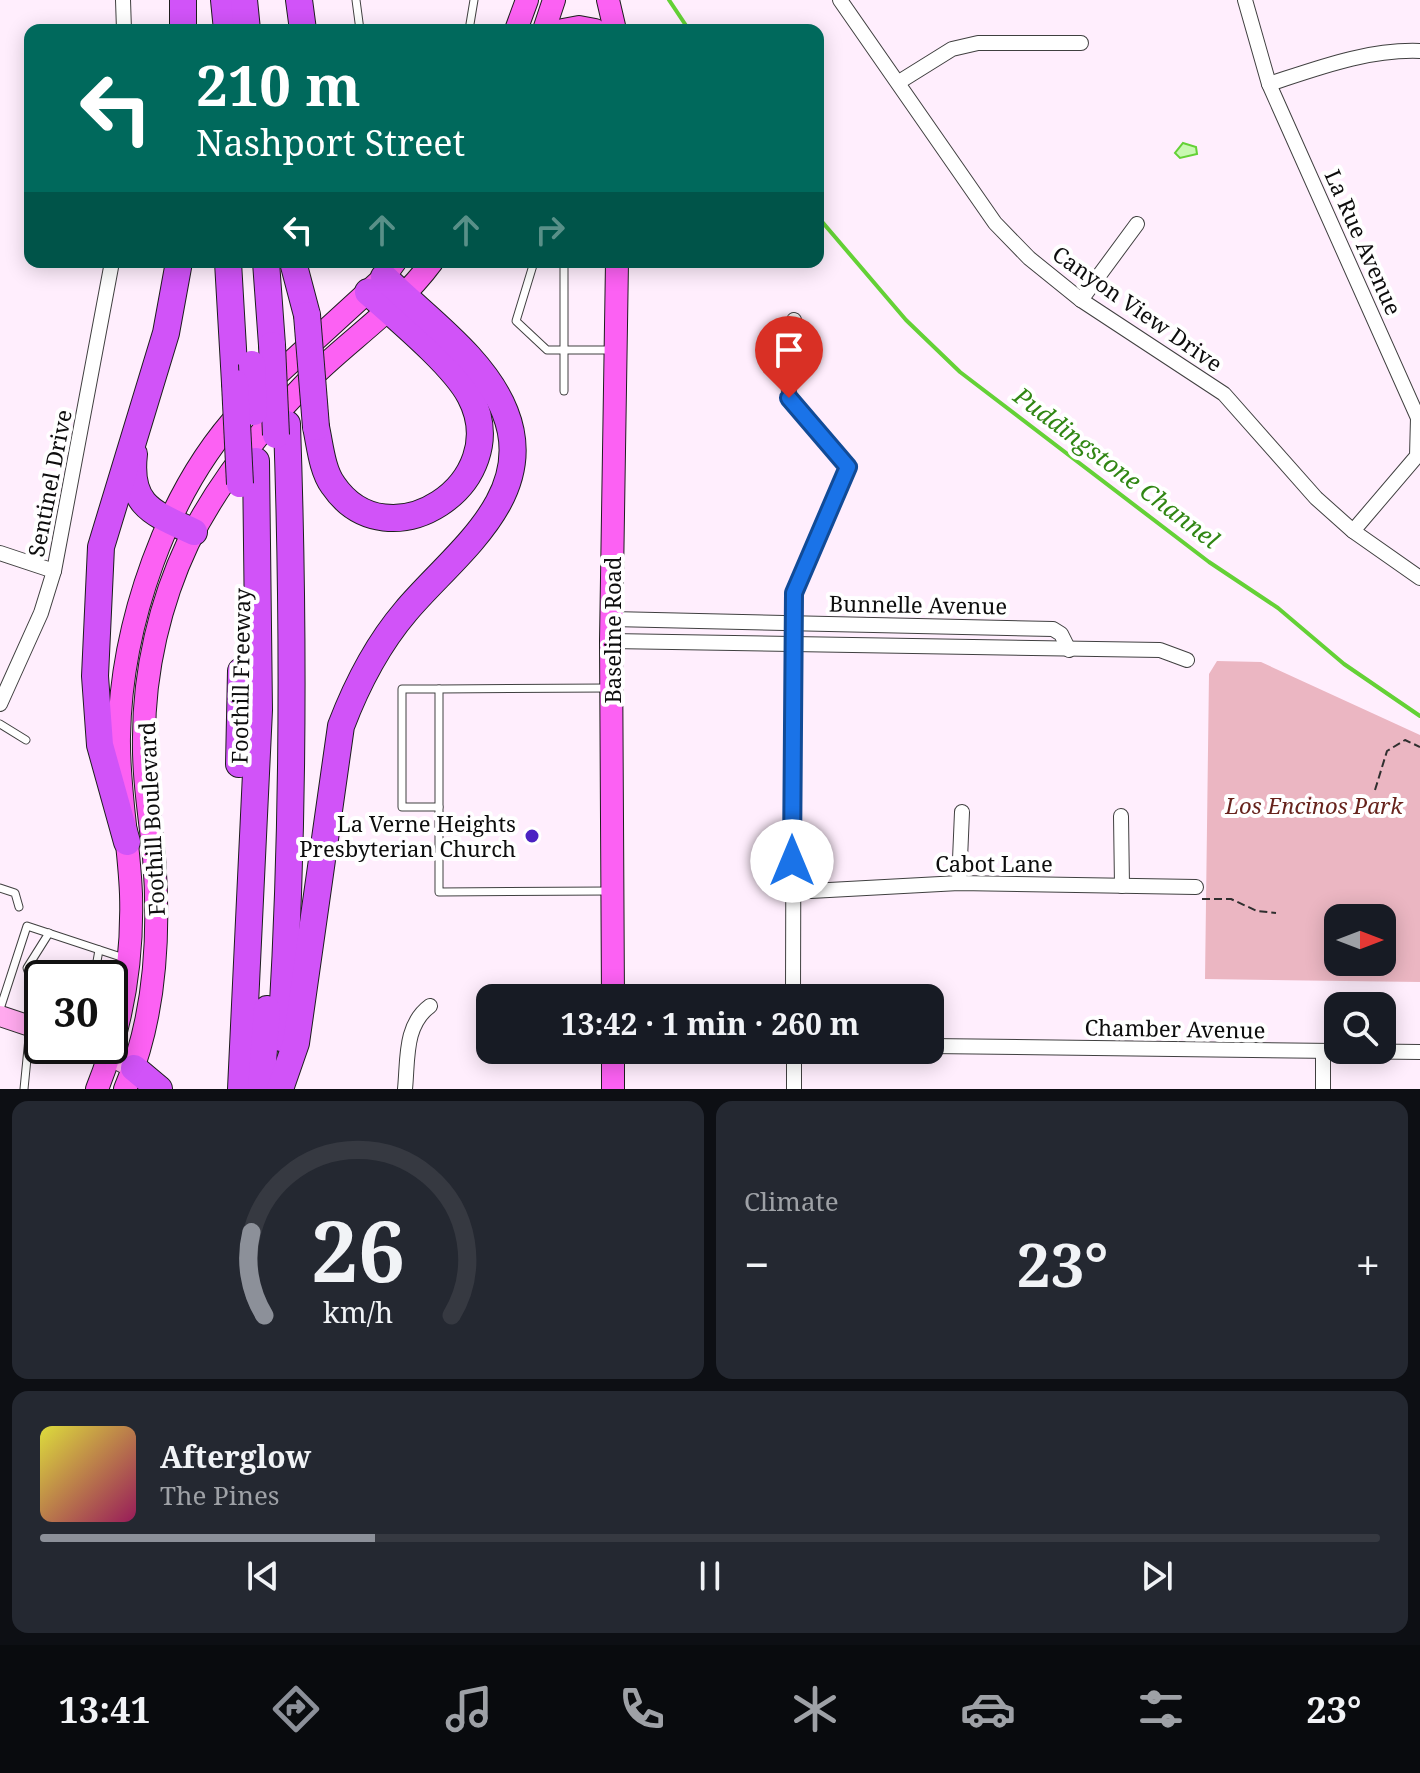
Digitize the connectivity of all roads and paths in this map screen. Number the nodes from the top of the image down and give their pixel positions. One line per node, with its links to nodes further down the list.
1 (123, 0): 15 (street)
2 (183, 0): 16 (highway)
3 (207, 0): 17 (highway)
4 (224, 0): 18 (highway)
5 (244, 0): 19 (highway)
6 (260, 0): 20 (highway)
7 (299, 0): 21 (highway)
8 (356, 0): 22 (lane)
9 (474, 0): 23 (lane)
10 (527, 0): 24 (main road)
11 (554, 0): 25 (main road)
12 (608, 0): 26 (main road)
13 (840, 0): 29 (street, Canyon View Drive)
14 (1245, 0): 30 (street, La Rue Avenue)
15 (124, 24)
16 (183, 24)
17 (209, 24)
18 (226, 24)
19 (246, 24)
20 (262, 24)
21 (302, 24)
22 (359, 24)
23 (470, 24)
24 (518, 24)
25 (546, 24)
26 (614, 24)
27 (1081, 43): 29 (street)
28 (1420, 51): 30 (street)
29 (899, 82): 44 (street, Canyon View Drive)
30 (1269, 84): 55 (street, La Rue Avenue)
31 (1137, 224): 44 (street)
32 (111, 268): 57 (street, Sentinel Drive)
33 (178, 268): 53 (highway)
34 (229, 268): 50 (highway, Foothill Freeway)
35 (246, 268): 50 (highway)
36 (267, 268): 47 (highway)
37 (279, 268): 47 (highway)
38 (295, 268): 45 (highway, bridge)
39 (427, 268): 45 (main road, Foothill Boulevard)
40 (532, 268): 48 (lane)
41 (564, 268): 48 (lane)
42 (617, 268): 49 (main road, Baseline Road)
43 (383, 277): 45 (highway); 54 (main road, Foothill Boulevard)
44 (1081, 300): 55 (street, Canyon View Drive)
45 (397, 304): 54 (main road, Foothill Boulevard); 110 (highway)
46 (794, 320): 59 (street)
47 (277, 341): 52 (highway)
48 (564, 350): 49 (lane); 51 (lane)
49 (616, 350): 60 (main road, Baseline Road)
50 (244, 374): 107 (highway, Foothill Freeway, bridge); 108 (highway, bridge)
51 (564, 391)
52 (282, 429): 109 (highway); 110 (highway)
53 (136, 438): 54 (highway); 74 (highway)
54 (182, 527): 74 (main road, Foothill Boulevard); 103 (main road, Foothill Boulevard)
55 (1353, 531): 58 (street, Canyon View Drive)
56 (0, 553): 57 (street)
57 (54, 571): 66 (street, Sentinel Drive)
58 (1420, 578)
59 (793, 622): 60 (street, Bunnelle Avenue); 61 (street); 62 (street, Bunnelle Avenue)
60 (611, 630): 61 (street, Bunnelle Avenue); 64 (main road, Baseline Road)
61 (793, 644): 62 (street, Bunnelle Avenue); 80 (street)
62 (1069, 650): 63 (street, Bunnelle Avenue)
63 (1187, 660)
64 (612, 688): 65 (lane); 79 (main road, Baseline Road)
65 (439, 689): 71 (lane); 71 (lane)
66 (0, 704)
67 (0, 724): 68 (lane)
68 (26, 740)
69 (1420, 747): 70 (path)
70 (1375, 790)
71 (439, 807): 79 (lane)
72 (962, 812): 75 (street)
73 (1121, 816): 76 (street)
74 (127, 842): 87 (main road, Foothill Boulevard)
75 (959, 883): 76 (street, Cabot Lane); 80 (street, Cabot Lane)
76 (1122, 886): 77 (street, Cabot Lane)
77 (1196, 887): 82 (path)
78 (0, 888): 81 (lane)
79 (612, 891): 89 (main road, Baseline Road)
80 (792, 892): 90 (street)
81 (19, 907)
82 (1276, 913)
83 (49, 933): 84 (lane); 85 (lane); 92 (lane)
84 (99, 950): 86 (lane); 87 (lane)
85 (32, 960)
86 (97, 960)
87 (129, 960): 88 (main road, Foothill Boulevard)
88 (128, 963)
89 (613, 984)
90 (793, 984)
91 (430, 1006): 111 (street)
92 (0, 1009)
93 (0, 1016): 94 (main road)
94 (24, 1024)
95 (944, 1046): 97 (street, Chamber Avenue)
96 (1420, 1052): 97 (street, Chamber Avenue)
97 (1323, 1053): 114 (street)
98 (29, 1064): 104 (lane)
99 (100, 1064): 105 (main road, Foothill Boulevard)
100 (115, 1064): 103 (main road)
101 (613, 1064): 112 (main road)
102 (794, 1064): 113 (street)
103 (130, 1079): 106 (highway)
104 (24, 1089)
105 (97, 1089)
106 (159, 1089)
107 (225, 1089)
108 (241, 1089)
109 (261, 1089)
110 (279, 1089)
111 (405, 1089)
112 (613, 1089)
113 (794, 1089)
114 (1323, 1089)

